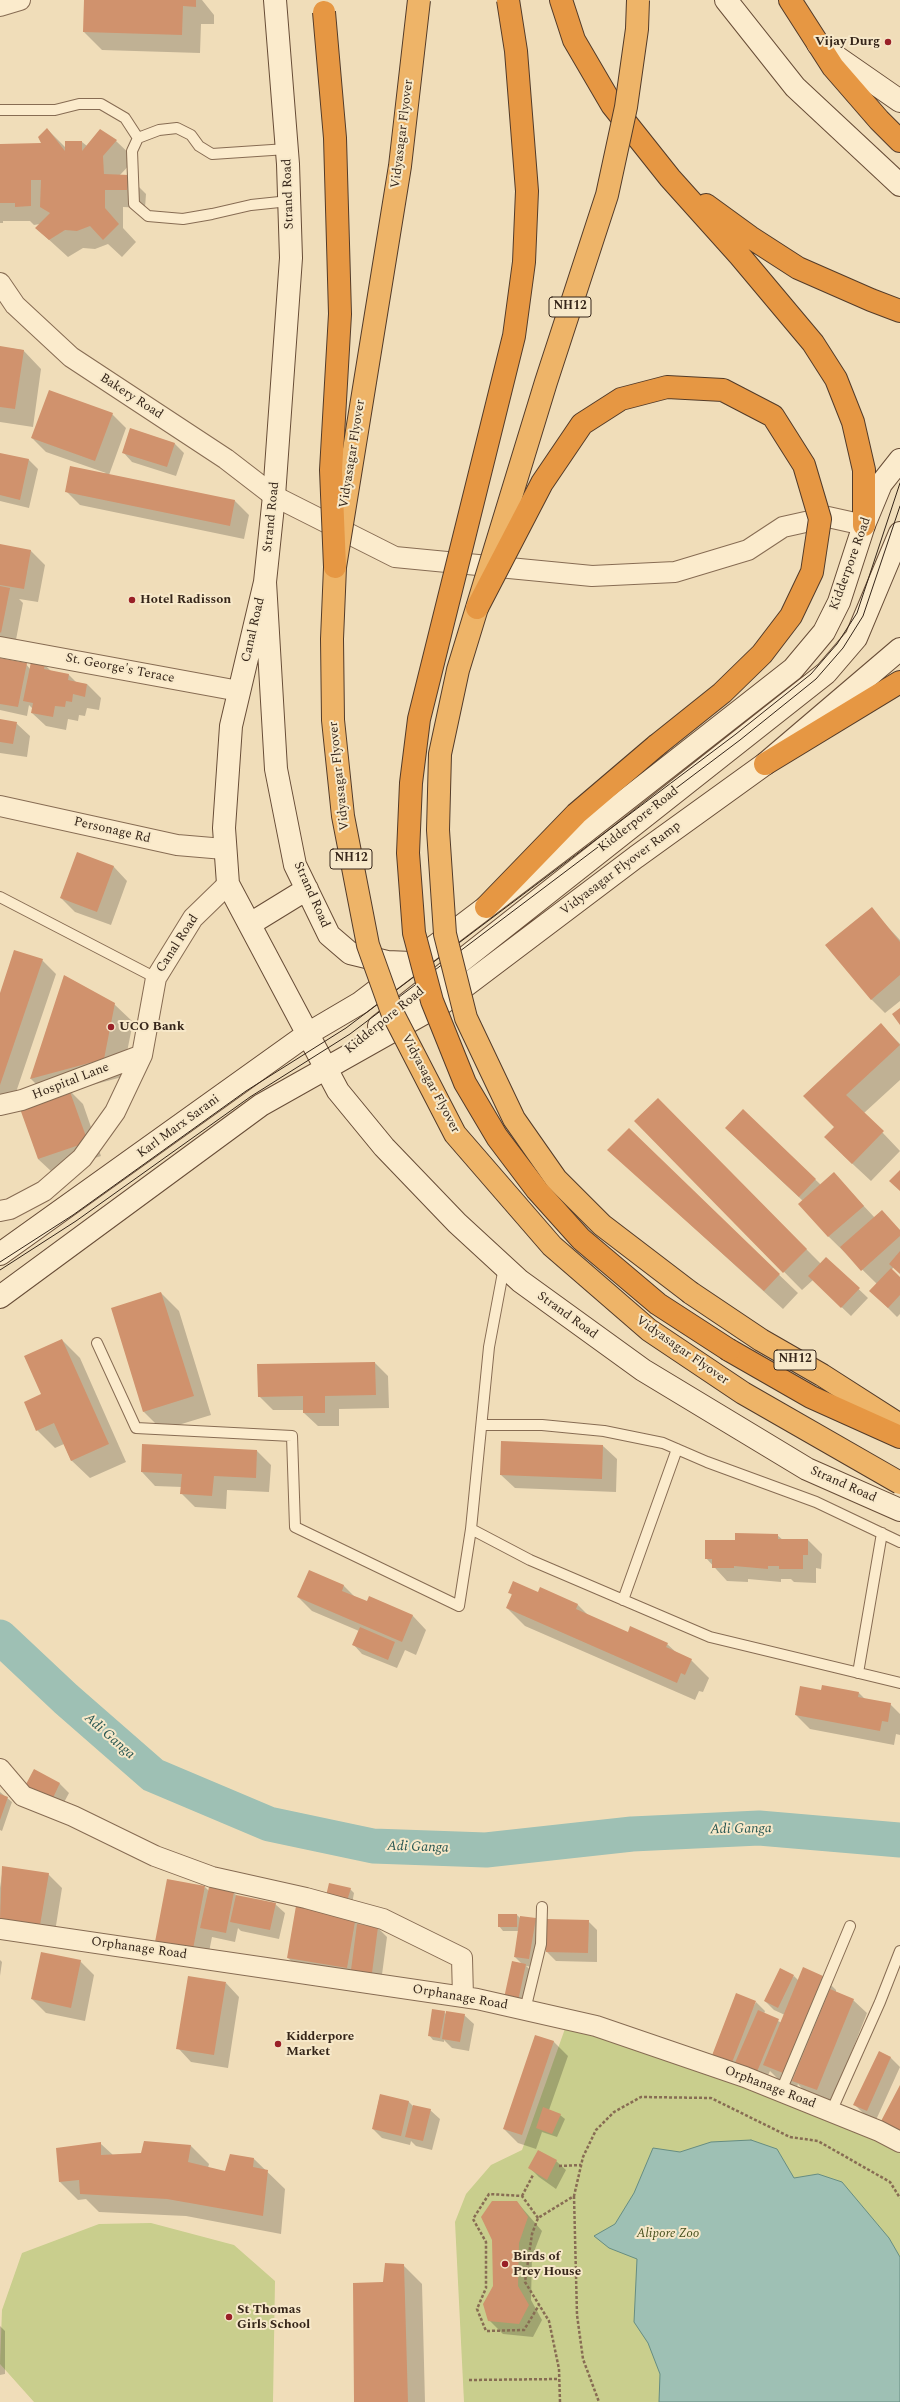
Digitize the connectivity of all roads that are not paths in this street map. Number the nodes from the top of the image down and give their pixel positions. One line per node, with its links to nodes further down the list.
1 (20, 0): 9 (street)
2 (275, 0): 16 (main road, Strand Road)
3 (419, 0): 26 (highway, Vidyasagar Flyover / NH12, bridge)
4 (508, 0): 55 (highway, bridge)
5 (561, 0): 17 (highway)
6 (638, 0): 28 (highway, NH12, bridge)
7 (726, 0): 18 (main road)
8 (790, 0): 11 (highway)
9 (0, 6)
10 (324, 6): 26 (highway, bridge)
11 (818, 44): 12 (main road); 15 (highway)
12 (900, 101)
13 (0, 110): 14 (lane)
14 (138, 138): 16 (lane); 19 (lane)
15 (900, 141)
16 (287, 149): 19 (main road, Strand Road)
17 (670, 178): 21 (highway); 24 (highway)
18 (900, 185)
19 (289, 201): 23 (main road, Strand Road)
20 (0, 283): 23 (street, Bakery Road)
21 (900, 311)
22 (900, 460): 24 (main road, Kidderpore Road)
23 (274, 496): 24 (street, Bakery Road); 27 (main road, Strand Road)
24 (864, 526): 39 (main road, Kidderpore Road)
25 (900, 533): 46 (main road, Kidderpore Road)
26 (335, 567): 57 (highway, Vidyasagar Flyover / NH12, bridge)
27 (265, 582): 32 (main road, Canal Road); 37 (main road, Strand Road)
28 (477, 608): 39 (highway, bridge); 53 (highway, NH12, bridge)
29 (0, 647): 32 (street, St. George's Terace)
30 (900, 649): 33 (main road, Vidyasagar Flyover Ramp)
31 (900, 682): 33 (highway)
32 (239, 691): 35 (main road, Canal Road)
33 (765, 764): 46 (main road, Vidyasagar Flyover Ramp)
34 (0, 806): 35 (street, Personage Rd)
35 (224, 849): 36 (main road, Canal Road)
36 (228, 884): 40 (main road, Strand Road); 42 (street, Canal Road)
37 (307, 889): 40 (main road); 41 (main road, Strand Road)
38 (0, 897): 42 (lane)
39 (486, 907): 41 (main road, Kidderpore Road)
40 (250, 924): 44 (main road, Strand Road)
41 (412, 963): 43 (main road, Kidderpore Road)
42 (156, 978): 45 (street, Canal Road)
43 (360, 1003): 44 (main road, Karl Marx Sarani)
44 (309, 1033): 46 (main road, Strand Road); 49 (main road, Karl Marx Sarani)
45 (142, 1055): 47 (street, Hospital Lane); 48 (street, Canal Road)
46 (327, 1068): 50 (main road, Strand Road); 51 (main road)
47 (0, 1105)
48 (0, 1211)
49 (0, 1254)
50 (504, 1267): 54 (lane); 58 (main road, Strand Road)
51 (0, 1297)
52 (97, 1343): 59 (lane)
53 (900, 1425)
54 (482, 1426): 56 (lane); 59 (lane)
55 (900, 1437)
56 (677, 1449): 60 (lane); 62 (lane)
57 (900, 1483)
58 (900, 1510)
59 (471, 1529): 62 (lane)
60 (882, 1533): 61 (lane); 63 (lane)
61 (900, 1542)
62 (623, 1600): 63 (lane)
63 (858, 1673): 64 (lane)
64 (900, 1683)
65 (0, 1769): 70 (street)
66 (542, 1907): 71 (lane)
67 (850, 1926): 72 (lane)
68 (0, 1929): 70 (street, Orphanage Road)
69 (900, 1951): 73 (lane)
70 (463, 1997): 71 (street, Orphanage Road)
71 (525, 2010): 72 (street, Orphanage Road)
72 (781, 2091): 73 (street, Orphanage Road)
73 (831, 2112): 74 (street, Orphanage Road)
74 (900, 2142)

